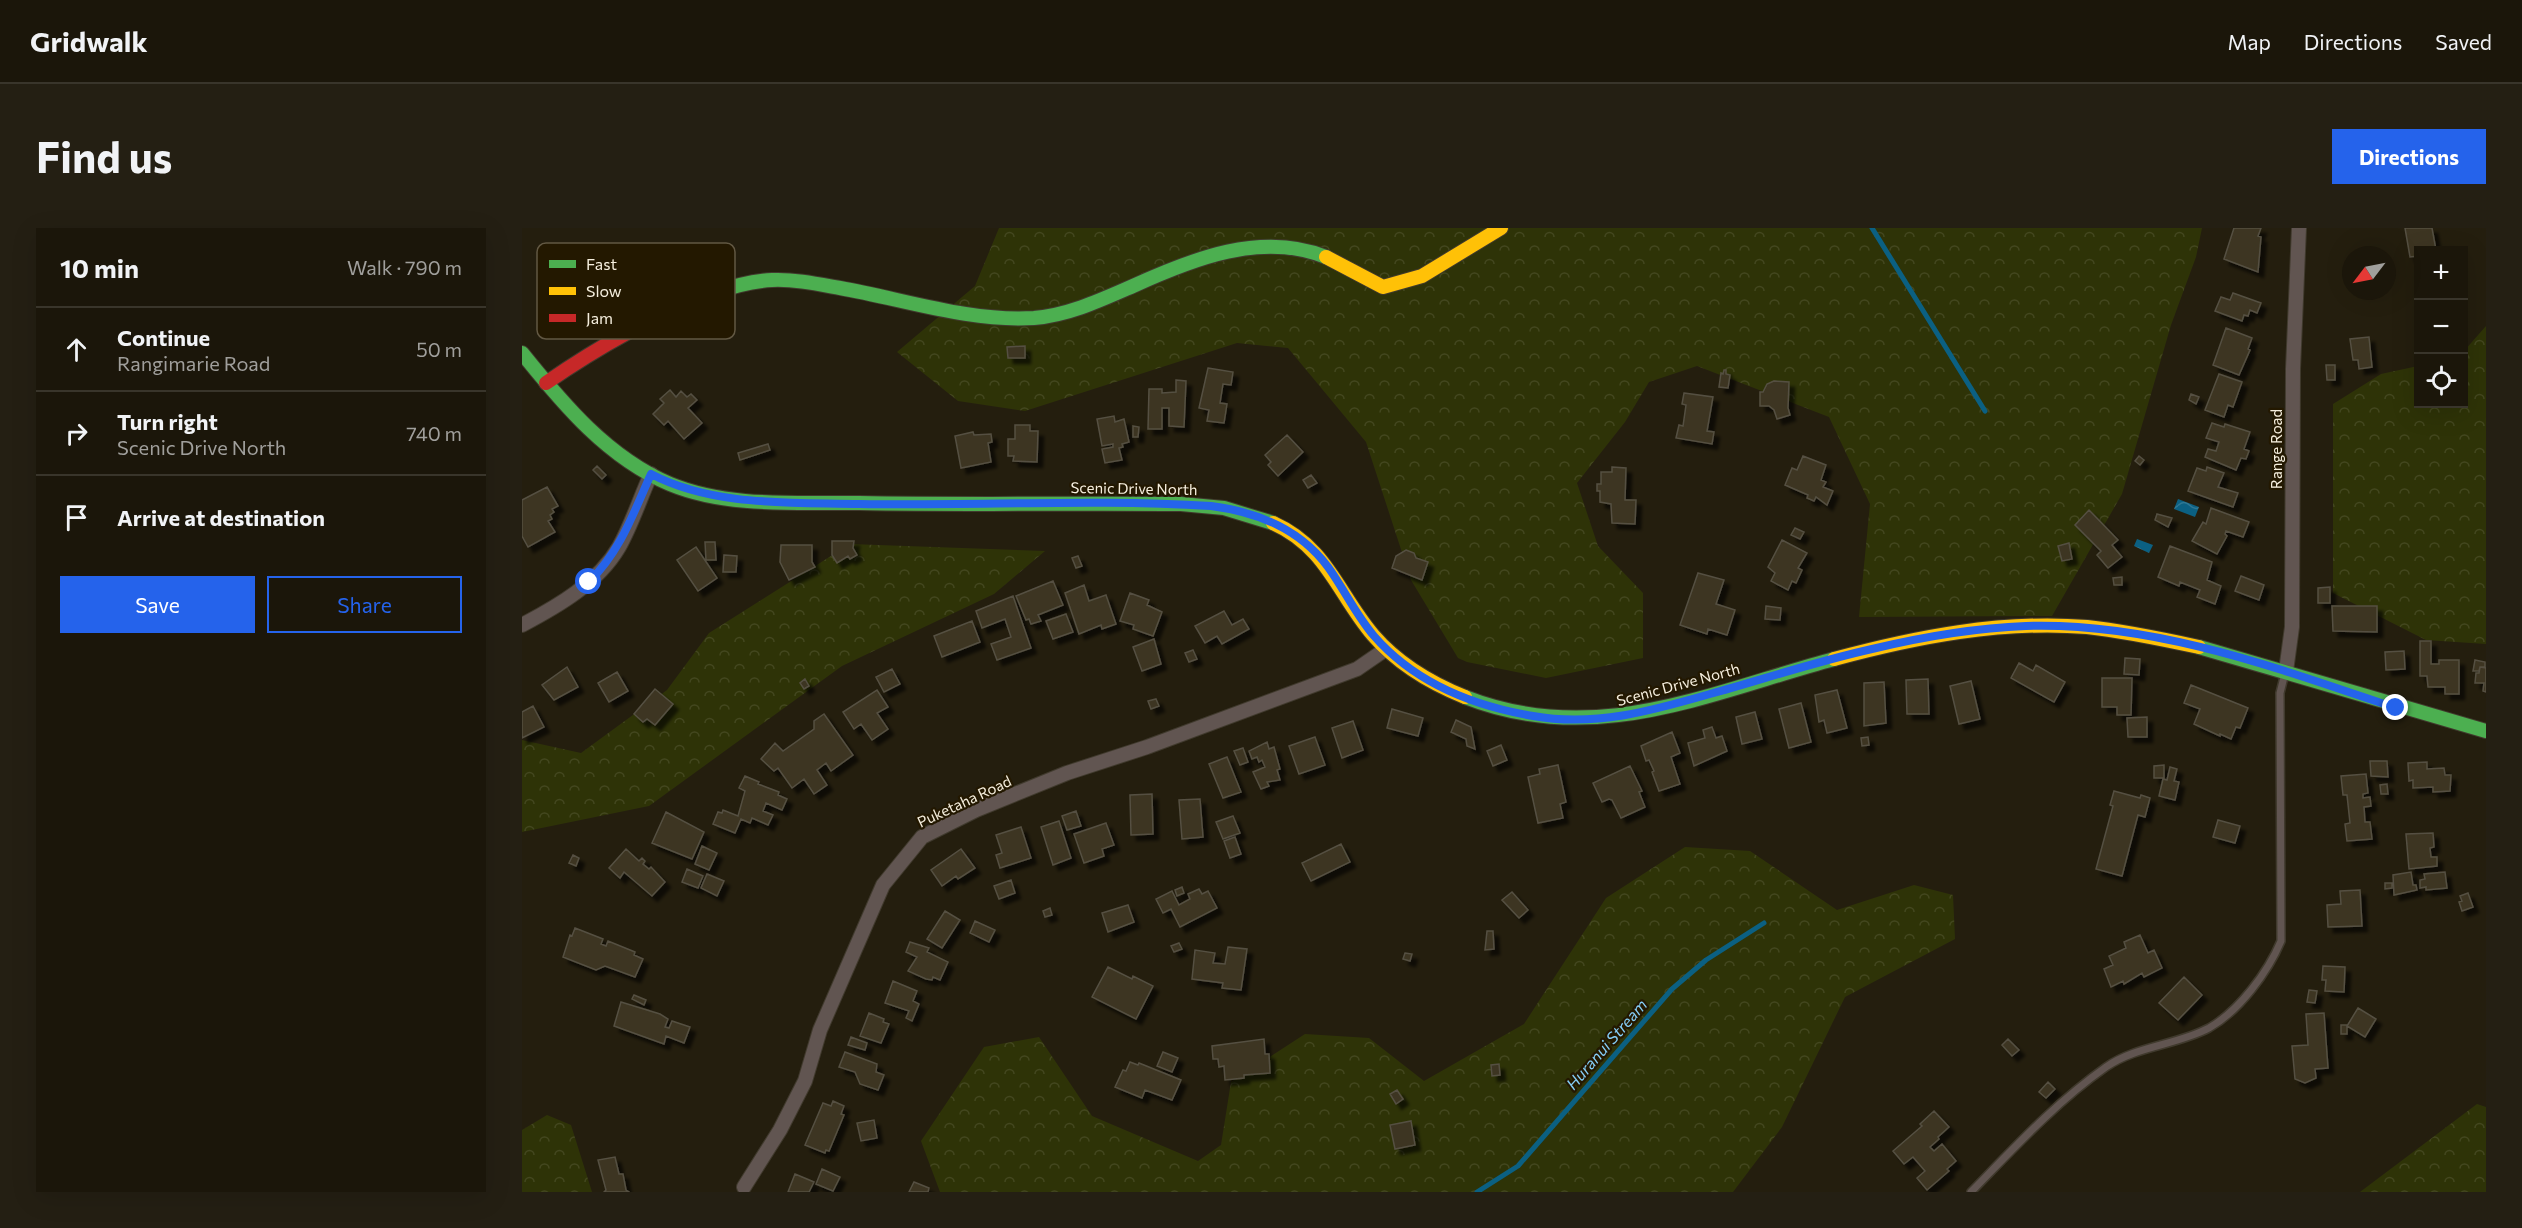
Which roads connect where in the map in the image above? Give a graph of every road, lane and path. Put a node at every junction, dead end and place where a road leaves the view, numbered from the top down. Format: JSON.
{"nodes":[{"id":1,"x":1501,"y":228,"type":"edge"},
{"id":2,"x":2299,"y":228,"type":"edge"},
{"id":3,"x":735,"y":285,"type":"edge"},
{"id":4,"x":613,"y":339,"type":"edge"},
{"id":5,"x":522,"y":353,"type":"edge"},
{"id":6,"x":546,"y":383,"type":"junction"},
{"id":7,"x":651,"y":474,"type":"junction"},
{"id":8,"x":522,"y":625,"type":"edge"},
{"id":9,"x":1386,"y":649,"type":"junction"},
{"id":10,"x":2286,"y":671,"type":"junction"},
{"id":11,"x":2486,"y":731,"type":"edge"},
{"id":12,"x":744,"y":1187,"type":"dead end"},
{"id":13,"x":1971,"y":1192,"type":"edge"}],
"edges":[{"from":1,"to":3,"type":"main road"},
{"from":2,"to":10,"type":"street","name":"Range Road"},
{"from":4,"to":6,"type":"main road"},
{"from":5,"to":6,"type":"main road","name":"Scenic Drive North"},
{"from":6,"to":7,"type":"main road","name":"Scenic Drive North"},
{"from":7,"to":8,"type":"street"},
{"from":7,"to":9,"type":"main road","name":"Scenic Drive North"},
{"from":9,"to":10,"type":"main road","name":"Scenic Drive North"},
{"from":9,"to":12,"type":"street","name":"Puketaha Road"},
{"from":10,"to":11,"type":"main road","name":"Scenic Drive North"},
{"from":10,"to":13,"type":"lane"}]}
